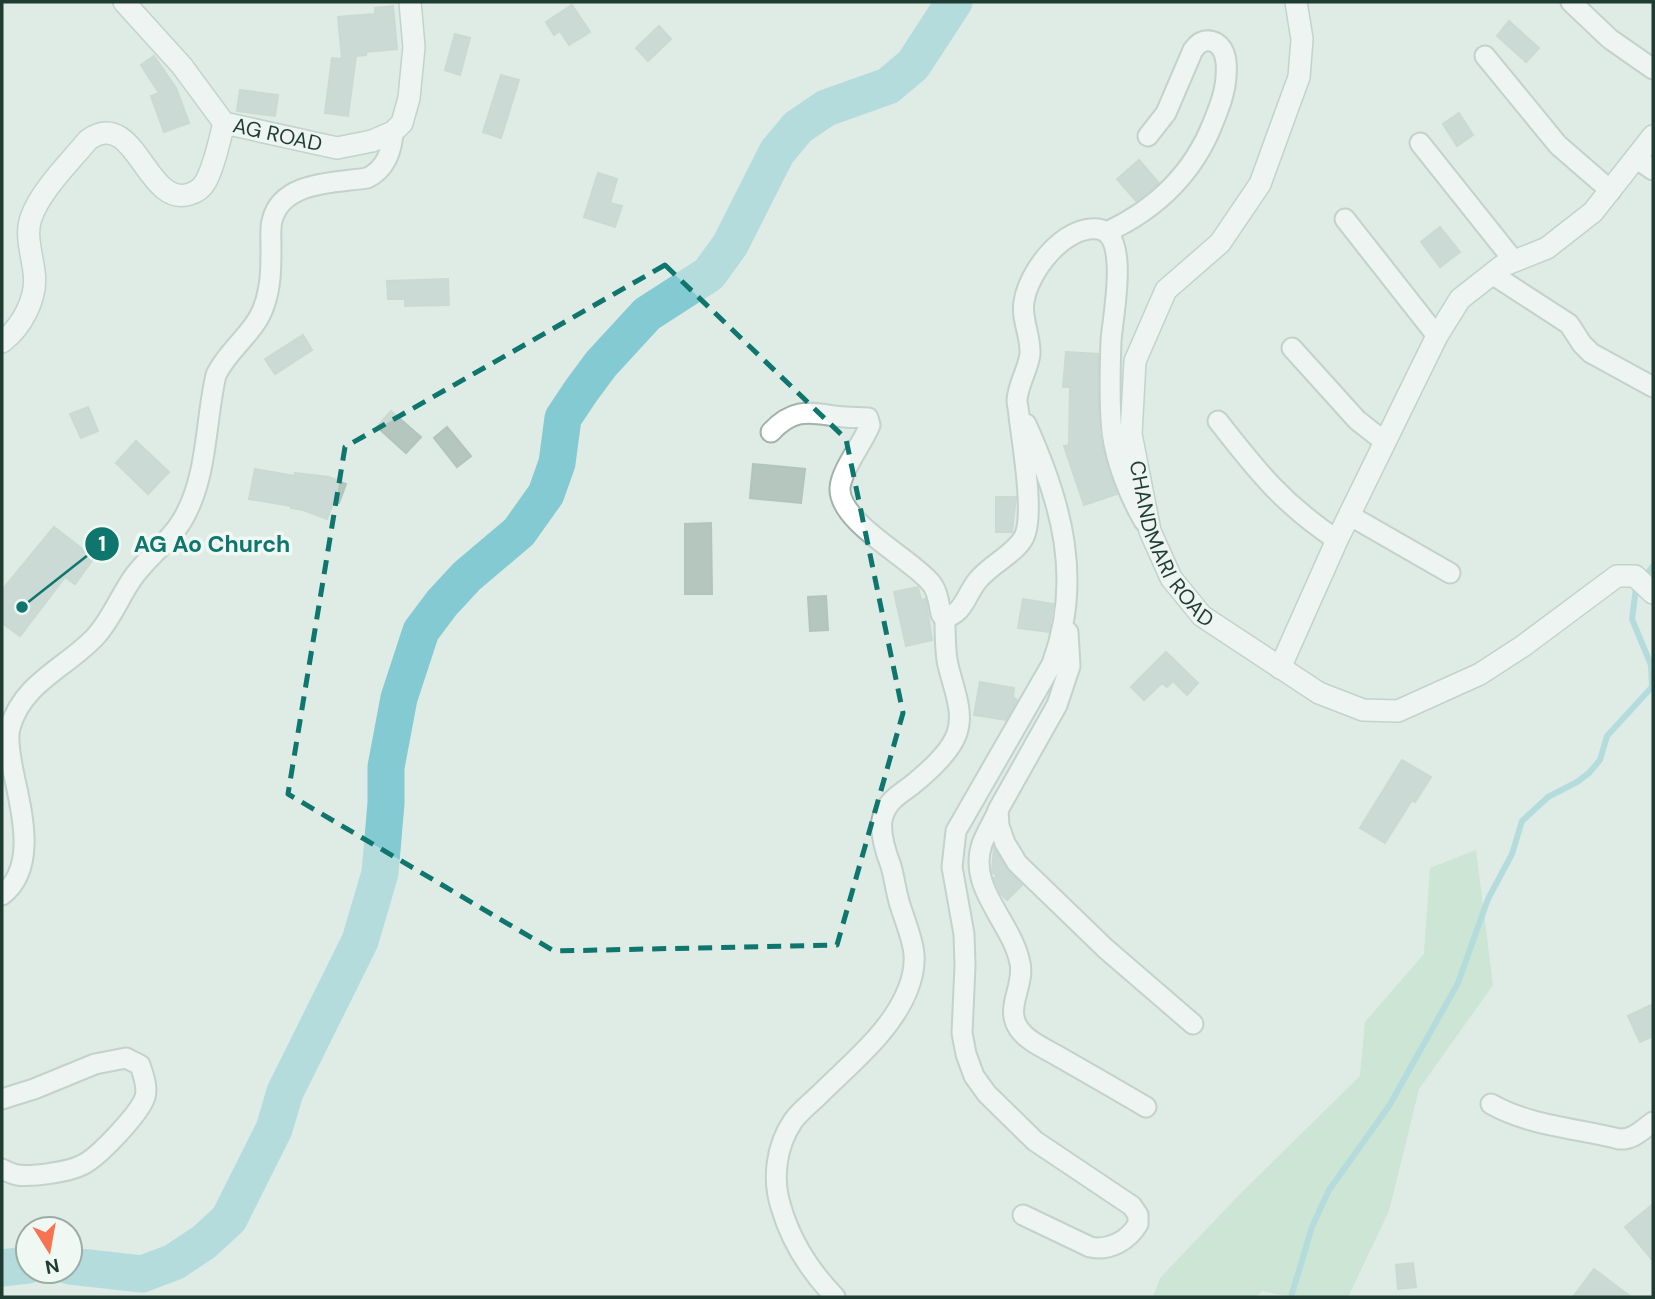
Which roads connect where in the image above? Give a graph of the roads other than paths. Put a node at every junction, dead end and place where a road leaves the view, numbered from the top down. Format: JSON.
{"nodes":[{"id":1,"x":124,"y":2,"type":"edge"},
{"id":2,"x":410,"y":2,"type":"edge"},
{"id":3,"x":1296,"y":2,"type":"edge"},
{"id":4,"x":1571,"y":2,"type":"edge"},
{"id":5,"x":1485,"y":56,"type":"dead end"},
{"id":6,"x":1653,"y":69,"type":"edge"},
{"id":7,"x":225,"y":123,"type":"junction"},
{"id":8,"x":393,"y":132,"type":"junction"},
{"id":9,"x":1148,"y":136,"type":"dead end"},
{"id":10,"x":1653,"y":136,"type":"edge"},
{"id":11,"x":1420,"y":143,"type":"dead end"},
{"id":12,"x":1645,"y":164,"type":"edge"},
{"id":13,"x":1611,"y":191,"type":"junction"},
{"id":14,"x":1345,"y":219,"type":"dead end"},
{"id":15,"x":1107,"y":232,"type":"junction"},
{"id":16,"x":1514,"y":261,"type":"junction"},
{"id":17,"x":1492,"y":274,"type":"junction"},
{"id":18,"x":1437,"y":336,"type":"junction"},
{"id":19,"x":2,"y":342,"type":"edge"},
{"id":20,"x":1292,"y":348,"type":"dead end"},
{"id":21,"x":1653,"y":387,"type":"edge"},
{"id":22,"x":1019,"y":411,"type":"junction"},
{"id":23,"x":1218,"y":421,"type":"dead end"},
{"id":24,"x":771,"y":432,"type":"dead end"},
{"id":25,"x":1385,"y":442,"type":"junction"},
{"id":26,"x":1349,"y":515,"type":"junction"},
{"id":27,"x":1150,"y":531,"type":"junction"},
{"id":28,"x":1337,"y":540,"type":"junction"},
{"id":29,"x":1450,"y":573,"type":"dead end"},
{"id":30,"x":1653,"y":593,"type":"edge"},
{"id":31,"x":1066,"y":596,"type":"junction"},
{"id":32,"x":946,"y":618,"type":"junction"},
{"id":33,"x":1280,"y":667,"type":"junction"},
{"id":34,"x":999,"y":810,"type":"junction"},
{"id":35,"x":2,"y":895,"type":"edge"},
{"id":36,"x":1193,"y":1024,"type":"dead end"},
{"id":37,"x":2,"y":1099,"type":"edge"},
{"id":38,"x":1491,"y":1104,"type":"dead end"},
{"id":39,"x":1146,"y":1107,"type":"dead end"},
{"id":40,"x":1653,"y":1122,"type":"edge"},
{"id":41,"x":2,"y":1169,"type":"edge"},
{"id":42,"x":1023,"y":1214,"type":"dead end"},
{"id":43,"x":835,"y":1297,"type":"edge"}],
"edges":[{"from":1,"to":7,"type":"main road","name":"AG ROAD"},
{"from":2,"to":8,"type":"main road"},
{"from":3,"to":27,"type":"main road","name":"CHANDMARI ROAD"},
{"from":4,"to":6,"type":"street"},
{"from":5,"to":13,"type":"street"},
{"from":7,"to":8,"type":"main road","name":"AG ROAD"},
{"from":7,"to":19,"type":"main road"},
{"from":8,"to":35,"type":"street"},
{"from":9,"to":15,"type":"street"},
{"from":10,"to":12,"type":"main road"},
{"from":11,"to":16,"type":"street"},
{"from":12,"to":13,"type":"main road"},
{"from":13,"to":16,"type":"main road"},
{"from":14,"to":18,"type":"street"},
{"from":15,"to":22,"type":"street"},
{"from":15,"to":27,"type":"street"},
{"from":16,"to":17,"type":"main road"},
{"from":17,"to":18,"type":"main road"},
{"from":17,"to":21,"type":"street"},
{"from":18,"to":25,"type":"main road"},
{"from":20,"to":25,"type":"street"},
{"from":22,"to":31,"type":"street"},
{"from":22,"to":32,"type":"street"},
{"from":23,"to":28,"type":"street"},
{"from":24,"to":32,"type":"street"},
{"from":25,"to":26,"type":"main road"},
{"from":26,"to":28,"type":"main road"},
{"from":26,"to":29,"type":"street"},
{"from":27,"to":33,"type":"main road","name":"CHANDMARI ROAD"},
{"from":28,"to":33,"type":"main road"},
{"from":30,"to":33,"type":"main road","name":"CHANDMARI ROAD"},
{"from":31,"to":34,"type":"street"},
{"from":31,"to":42,"type":"street"},
{"from":32,"to":43,"type":"street"},
{"from":34,"to":36,"type":"street"},
{"from":34,"to":39,"type":"street"},
{"from":37,"to":41,"type":"street"},
{"from":38,"to":40,"type":"street"}]}
